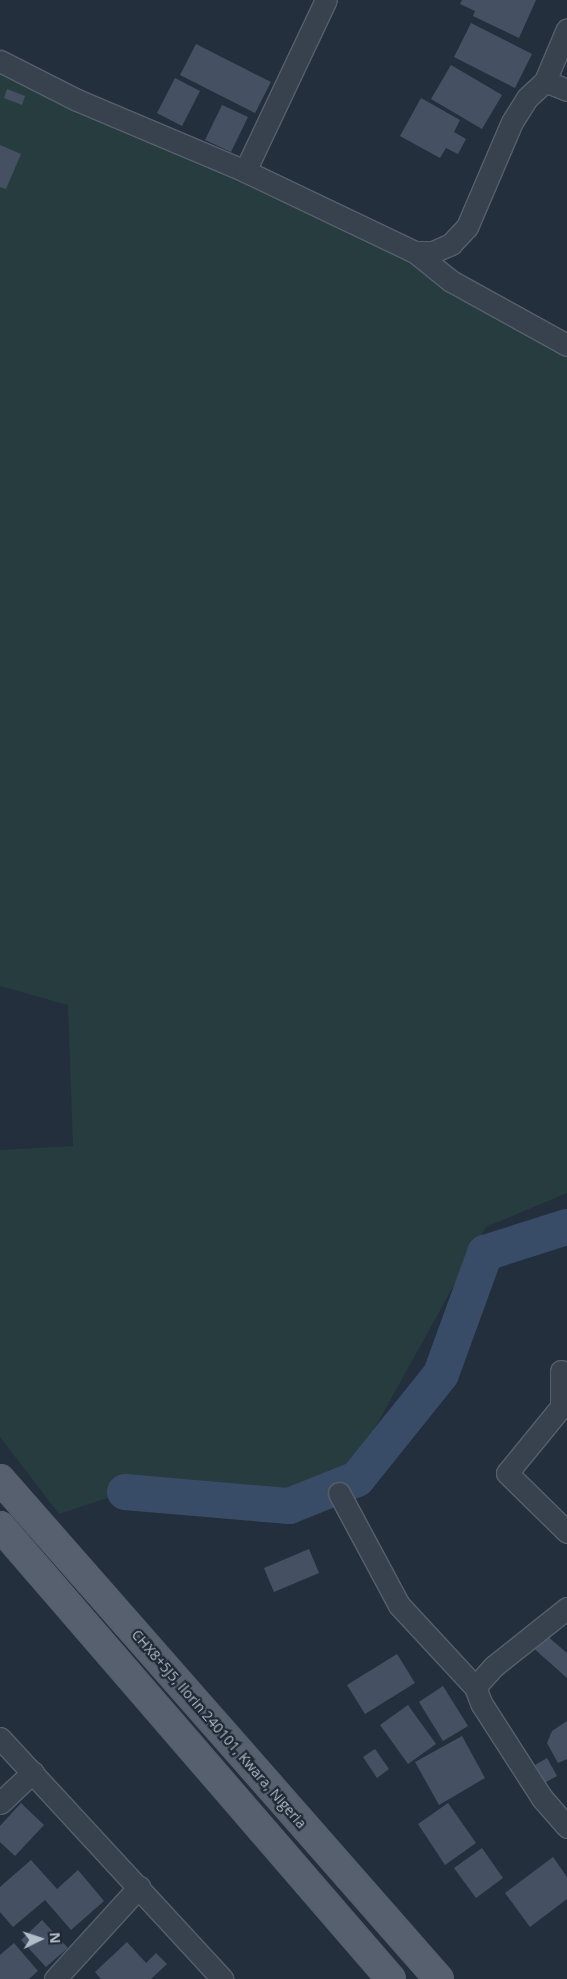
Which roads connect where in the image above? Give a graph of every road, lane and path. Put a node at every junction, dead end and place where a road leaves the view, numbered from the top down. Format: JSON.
{"nodes":[{"id":1,"x":326,"y":0,"type":"edge"},
{"id":2,"x":567,"y":29,"type":"edge"},
{"id":3,"x":0,"y":61,"type":"edge"},
{"id":4,"x":545,"y":81,"type":"junction"},
{"id":5,"x":567,"y":90,"type":"edge"},
{"id":6,"x":245,"y":171,"type":"junction"},
{"id":7,"x":415,"y":252,"type":"junction"},
{"id":8,"x":567,"y":345,"type":"edge"},
{"id":9,"x":561,"y":1370,"type":"dead end"},
{"id":10,"x":0,"y":1479,"type":"edge"},
{"id":11,"x":339,"y":1493,"type":"dead end"},
{"id":12,"x":0,"y":1526,"type":"edge"},
{"id":13,"x":567,"y":1532,"type":"edge"},
{"id":14,"x":567,"y":1608,"type":"edge"},
{"id":15,"x":475,"y":1687,"type":"junction"},
{"id":16,"x":0,"y":1738,"type":"edge"},
{"id":17,"x":33,"y":1772,"type":"junction"},
{"id":18,"x":0,"y":1803,"type":"edge"},
{"id":19,"x":567,"y":1827,"type":"edge"},
{"id":20,"x":139,"y":1887,"type":"junction"},
{"id":21,"x":55,"y":1979,"type":"edge"},
{"id":22,"x":222,"y":1979,"type":"edge"},
{"id":23,"x":391,"y":1979,"type":"edge"},
{"id":24,"x":439,"y":1979,"type":"edge"}],
"edges":[{"from":1,"to":6,"type":"street"},
{"from":2,"to":4,"type":"street"},
{"from":3,"to":6,"type":"street"},
{"from":4,"to":5,"type":"street"},
{"from":4,"to":7,"type":"street"},
{"from":6,"to":7,"type":"street"},
{"from":7,"to":8,"type":"street"},
{"from":9,"to":13,"type":"street"},
{"from":10,"to":24,"type":"main road","name":"CHX8+5J5, Ilorin 240101, Kwara, Nigeria"},
{"from":11,"to":15,"type":"street"},
{"from":12,"to":23,"type":"main road"},
{"from":14,"to":15,"type":"street"},
{"from":15,"to":19,"type":"street"},
{"from":16,"to":17,"type":"street"},
{"from":17,"to":18,"type":"street"},
{"from":17,"to":20,"type":"street"},
{"from":20,"to":21,"type":"street"},
{"from":20,"to":22,"type":"street"}]}
